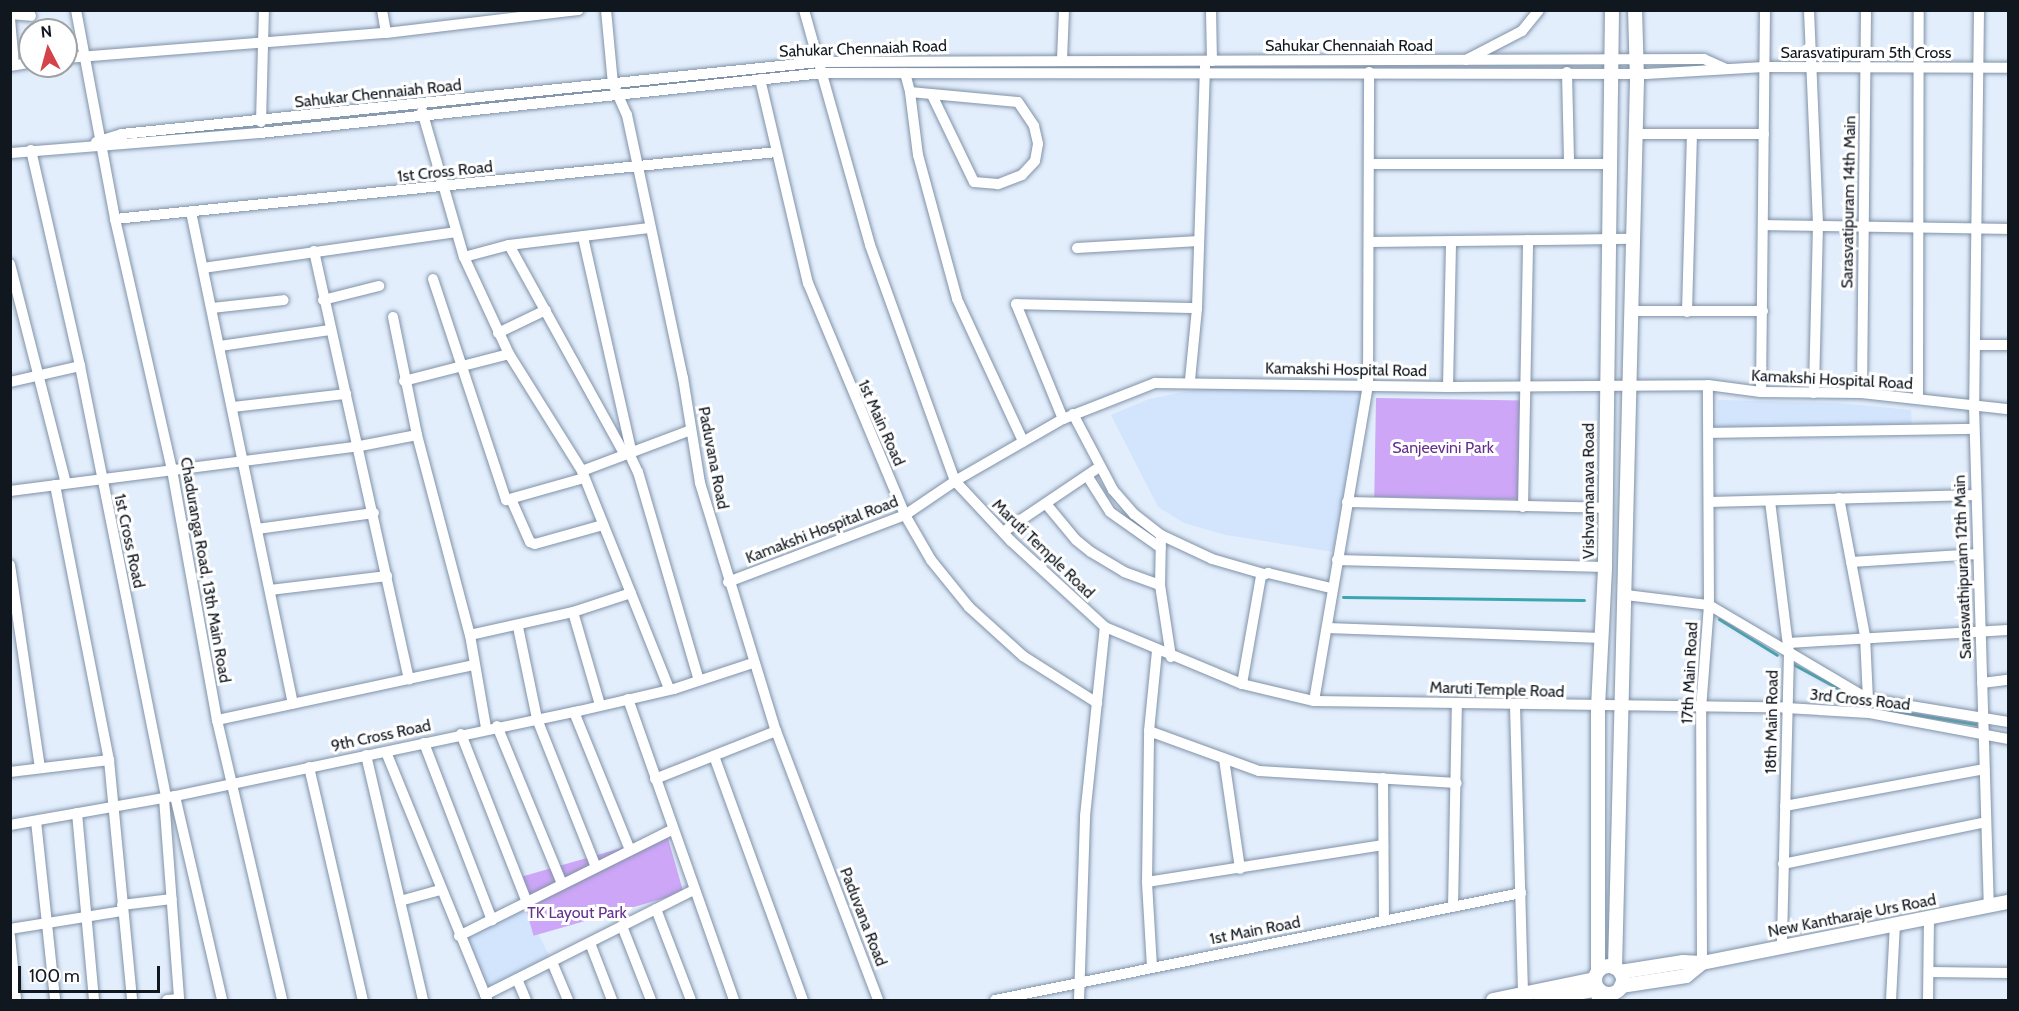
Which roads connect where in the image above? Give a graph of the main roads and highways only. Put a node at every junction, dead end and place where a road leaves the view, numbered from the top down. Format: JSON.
{"nodes":[{"id":1,"x":1612,"y":10,"type":"edge"},
{"id":2,"x":1635,"y":10,"type":"edge"},
{"id":3,"x":2008,"y":902,"type":"edge"},
{"id":4,"x":1618,"y":984,"type":"edge"},
{"id":5,"x":1597,"y":985,"type":"edge"},
{"id":6,"x":1493,"y":1000,"type":"edge"},
{"id":7,"x":1541,"y":1000,"type":"edge"}],
"edges":[{"from":1,"to":5,"type":"main road","name":"Vishvamanava Road"},
{"from":2,"to":4,"type":"main road"},
{"from":3,"to":4,"type":"main road","name":"New Kantharaje Urs Road"},
{"from":4,"to":5,"type":"main road","name":"New Kantharaje Urs Road"},
{"from":4,"to":5,"type":"main road"},
{"from":5,"to":6,"type":"main road"},
{"from":5,"to":7,"type":"main road"}]}
